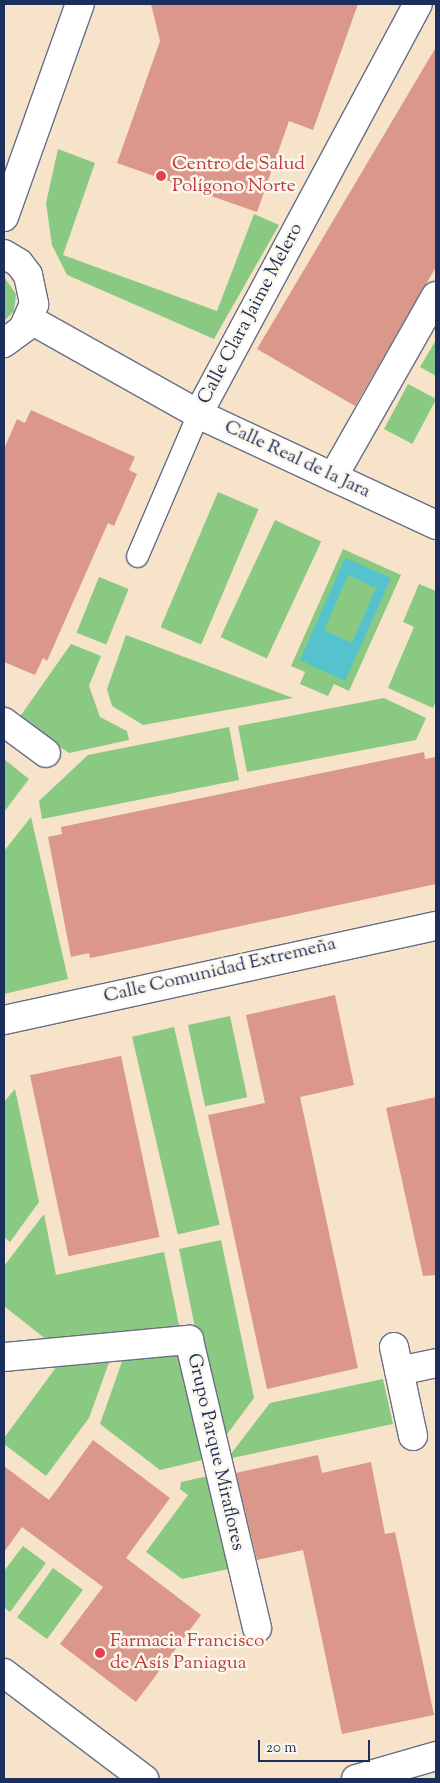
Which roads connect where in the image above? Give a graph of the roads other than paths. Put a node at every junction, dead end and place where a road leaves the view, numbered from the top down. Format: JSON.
{"nodes":[{"id":1,"x":80,"y":4,"type":"edge"},
{"id":2,"x":418,"y":4,"type":"edge"},
{"id":3,"x":4,"y":216,"type":"edge"},
{"id":4,"x":4,"y":254,"type":"edge"},
{"id":5,"x":436,"y":296,"type":"edge"},
{"id":6,"x":29,"y":319,"type":"junction"},
{"id":7,"x":4,"y":343,"type":"edge"},
{"id":8,"x":198,"y":414,"type":"junction"},
{"id":9,"x":333,"y":476,"type":"junction"},
{"id":10,"x":436,"y":525,"type":"edge"},
{"id":11,"x":137,"y":556,"type":"dead end"},
{"id":12,"x":4,"y":722,"type":"edge"},
{"id":13,"x":46,"y":753,"type":"dead end"},
{"id":14,"x":436,"y":926,"type":"edge"},
{"id":15,"x":4,"y":1020,"type":"edge"},
{"id":16,"x":4,"y":1357,"type":"edge"},
{"id":17,"x":436,"y":1363,"type":"edge"},
{"id":18,"x":413,"y":1436,"type":"dead end"},
{"id":19,"x":257,"y":1628,"type":"dead end"},
{"id":20,"x":4,"y":1673,"type":"edge"},
{"id":21,"x":436,"y":1756,"type":"edge"},
{"id":22,"x":144,"y":1779,"type":"edge"},
{"id":23,"x":356,"y":1779,"type":"edge"}],
"edges":[{"from":1,"to":3,"type":"street"},
{"from":2,"to":8,"type":"street","name":"Calle Clara Jaime Melero"},
{"from":4,"to":6,"type":"street"},
{"from":5,"to":9,"type":"street"},
{"from":6,"to":7,"type":"street"},
{"from":6,"to":8,"type":"street","name":"Calle Real de la Jara"},
{"from":8,"to":9,"type":"street","name":"Calle Real de la Jara"},
{"from":8,"to":11,"type":"lane"},
{"from":9,"to":10,"type":"street","name":"Calle Real de la Jara"},
{"from":12,"to":13,"type":"street"},
{"from":14,"to":15,"type":"street","name":"Calle Comunidad Extremeña"},
{"from":16,"to":19,"type":"street","name":"Grupo Parque Miraflores"},
{"from":17,"to":18,"type":"street"},
{"from":20,"to":22,"type":"street"},
{"from":21,"to":23,"type":"street"}]}
